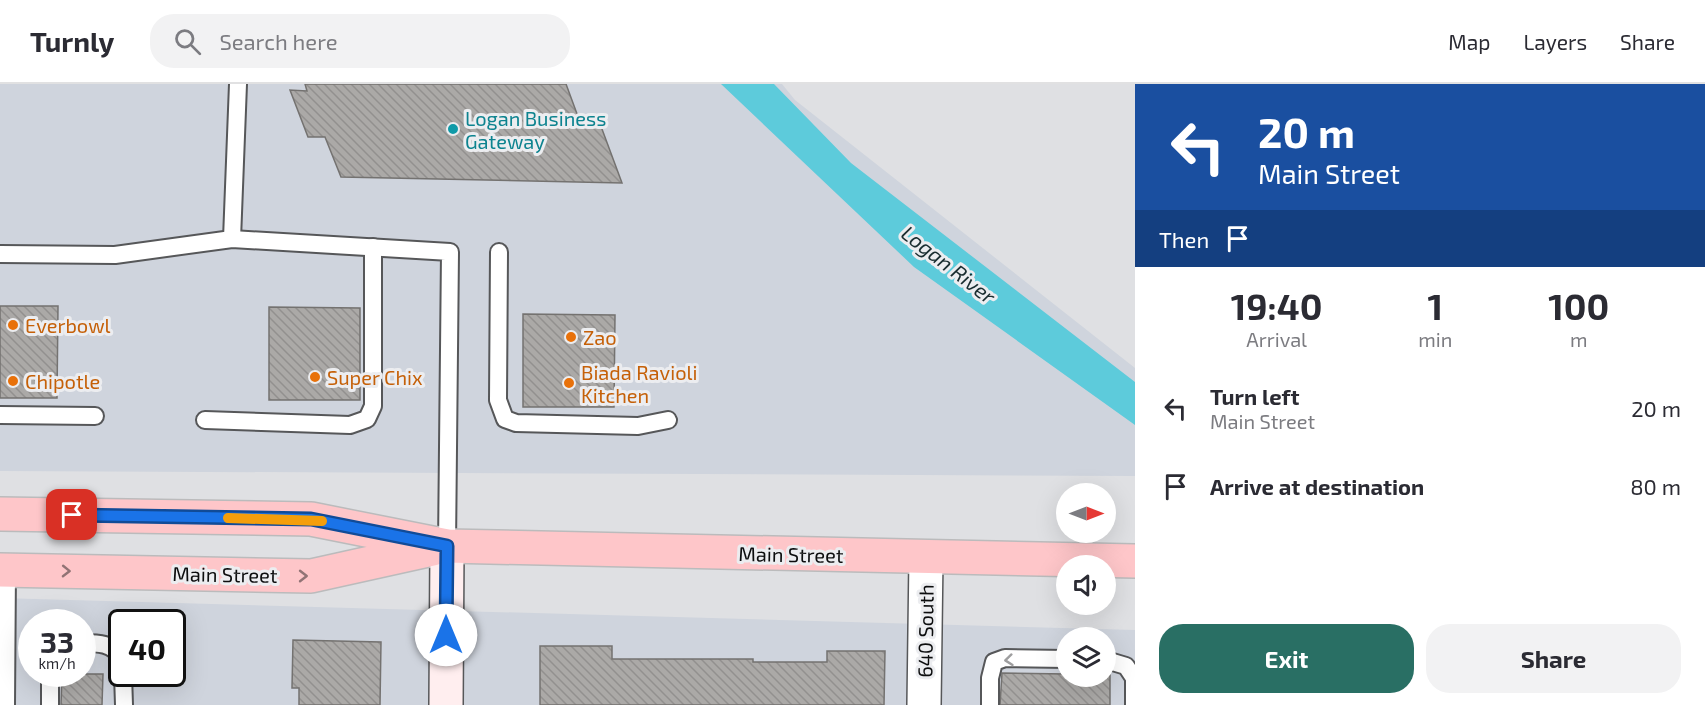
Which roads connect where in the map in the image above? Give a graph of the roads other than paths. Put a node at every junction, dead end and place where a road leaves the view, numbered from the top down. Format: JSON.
{"nodes":[{"id":1,"x":238,"y":84,"type":"edge"},
{"id":2,"x":232,"y":239,"type":"junction"},
{"id":3,"x":373,"y":247,"type":"junction"},
{"id":4,"x":499,"y":252,"type":"dead end"},
{"id":5,"x":0,"y":254,"type":"edge"},
{"id":6,"x":0,"y":415,"type":"edge"},
{"id":7,"x":95,"y":416,"type":"dead end"},
{"id":8,"x":205,"y":420,"type":"dead end"},
{"id":9,"x":668,"y":420,"type":"dead end"},
{"id":10,"x":0,"y":514,"type":"edge"},
{"id":11,"x":447,"y":546,"type":"junction"},
{"id":12,"x":926,"y":557,"type":"junction"},
{"id":13,"x":1135,"y":561,"type":"edge"},
{"id":14,"x":4,"y":570,"type":"edge"},
{"id":15,"x":1056,"y":659,"type":"edge"},
{"id":16,"x":1116,"y":663,"type":"edge"},
{"id":17,"x":50,"y":687,"type":"edge"},
{"id":18,"x":123,"y":687,"type":"edge"},
{"id":19,"x":6,"y":705,"type":"edge"},
{"id":20,"x":50,"y":705,"type":"edge"},
{"id":21,"x":124,"y":705,"type":"edge"},
{"id":22,"x":446,"y":705,"type":"edge"},
{"id":23,"x":924,"y":705,"type":"edge"},
{"id":24,"x":990,"y":705,"type":"edge"},
{"id":25,"x":1134,"y":705,"type":"edge"}],
"edges":[{"from":1,"to":2,"type":"lane"},
{"from":2,"to":3,"type":"lane"},
{"from":2,"to":5,"type":"lane"},
{"from":3,"to":8,"type":"lane"},
{"from":3,"to":11,"type":"lane"},
{"from":4,"to":9,"type":"lane"},
{"from":6,"to":7,"type":"lane"},
{"from":10,"to":11,"type":"highway","name":"Main Street"},
{"from":11,"to":12,"type":"highway","name":"Main Street"},
{"from":14,"to":11,"type":"highway","name":"Main Street","one_way":true},
{"from":11,"to":22,"type":"street"},
{"from":12,"to":13,"type":"highway","name":"Main Street"},
{"from":12,"to":23,"type":"street","name":"640 South"},
{"from":14,"to":19,"type":"lane"},
{"from":15,"to":24,"type":"lane","one_way":true},
{"from":16,"to":25,"type":"lane"},
{"from":17,"to":20,"type":"lane"},
{"from":18,"to":21,"type":"lane"}]}
